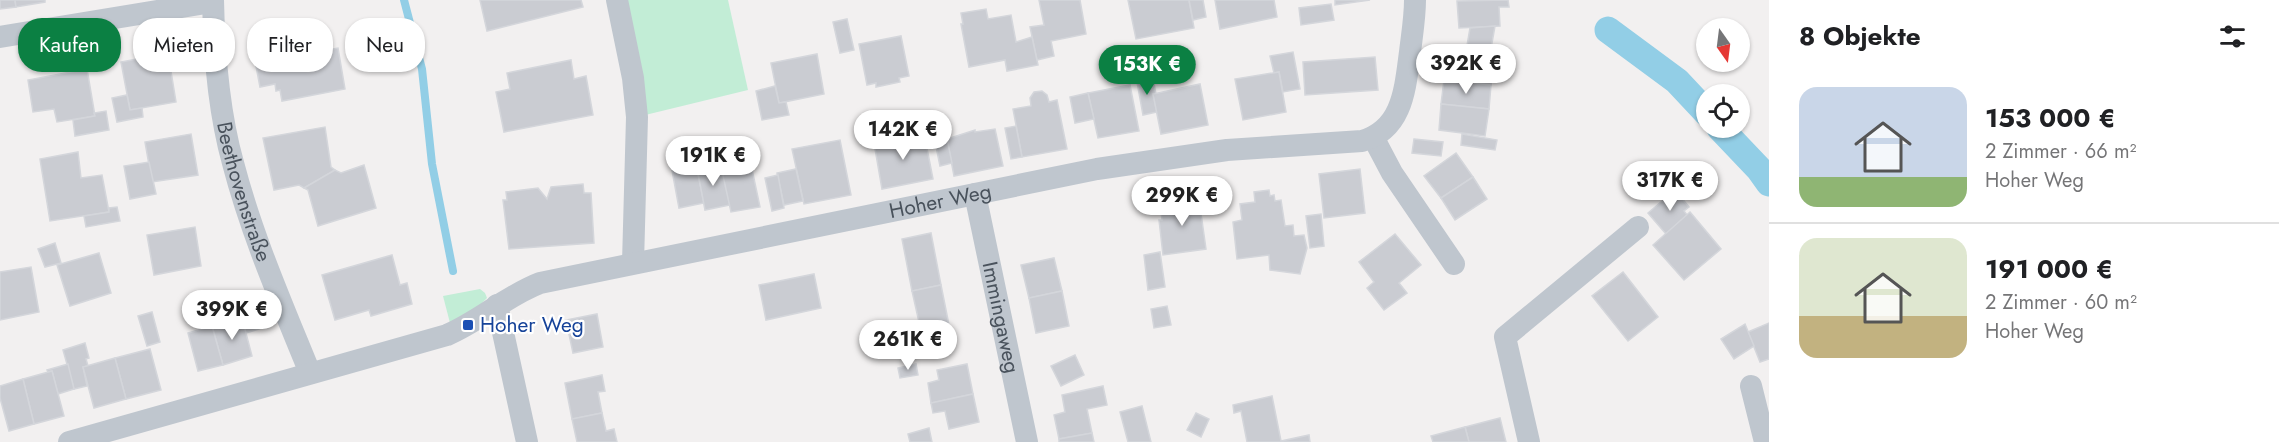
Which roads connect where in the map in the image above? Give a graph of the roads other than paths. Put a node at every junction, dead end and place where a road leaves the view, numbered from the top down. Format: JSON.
{"nodes":[{"id":1,"x":616,"y":0,"type":"edge"},
{"id":2,"x":1415,"y":0,"type":"edge"},
{"id":3,"x":212,"y":1,"type":"edge"},
{"id":4,"x":0,"y":37,"type":"edge"},
{"id":5,"x":1373,"y":137,"type":"junction"},
{"id":6,"x":975,"y":194,"type":"junction"},
{"id":7,"x":1638,"y":227,"type":"dead end"},
{"id":8,"x":633,"y":263,"type":"junction"},
{"id":9,"x":1454,"y":264,"type":"dead end"},
{"id":10,"x":497,"y":305,"type":"junction"},
{"id":11,"x":310,"y":373,"type":"junction"},
{"id":12,"x":1751,"y":386,"type":"dead end"},
{"id":13,"x":69,"y":442,"type":"edge"},
{"id":14,"x":527,"y":442,"type":"edge"},
{"id":15,"x":1027,"y":442,"type":"edge"},
{"id":16,"x":1529,"y":442,"type":"edge"},
{"id":17,"x":1765,"y":442,"type":"edge"}],
"edges":[{"from":1,"to":8,"type":"street"},
{"from":2,"to":5,"type":"street"},
{"from":3,"to":4,"type":"street"},
{"from":3,"to":11,"type":"street","name":"Beethovenstraße"},
{"from":5,"to":6,"type":"street","name":"Hoher Weg"},
{"from":5,"to":9,"type":"street"},
{"from":6,"to":8,"type":"street","name":"Hoher Weg"},
{"from":6,"to":15,"type":"street","name":"Immingaweg"},
{"from":7,"to":16,"type":"street"},
{"from":8,"to":10,"type":"street","name":"Hoher Weg"},
{"from":10,"to":11,"type":"street","name":"Hoher Weg"},
{"from":10,"to":14,"type":"street"},
{"from":11,"to":13,"type":"street","name":"Hoher Weg"},
{"from":12,"to":17,"type":"street"}]}
